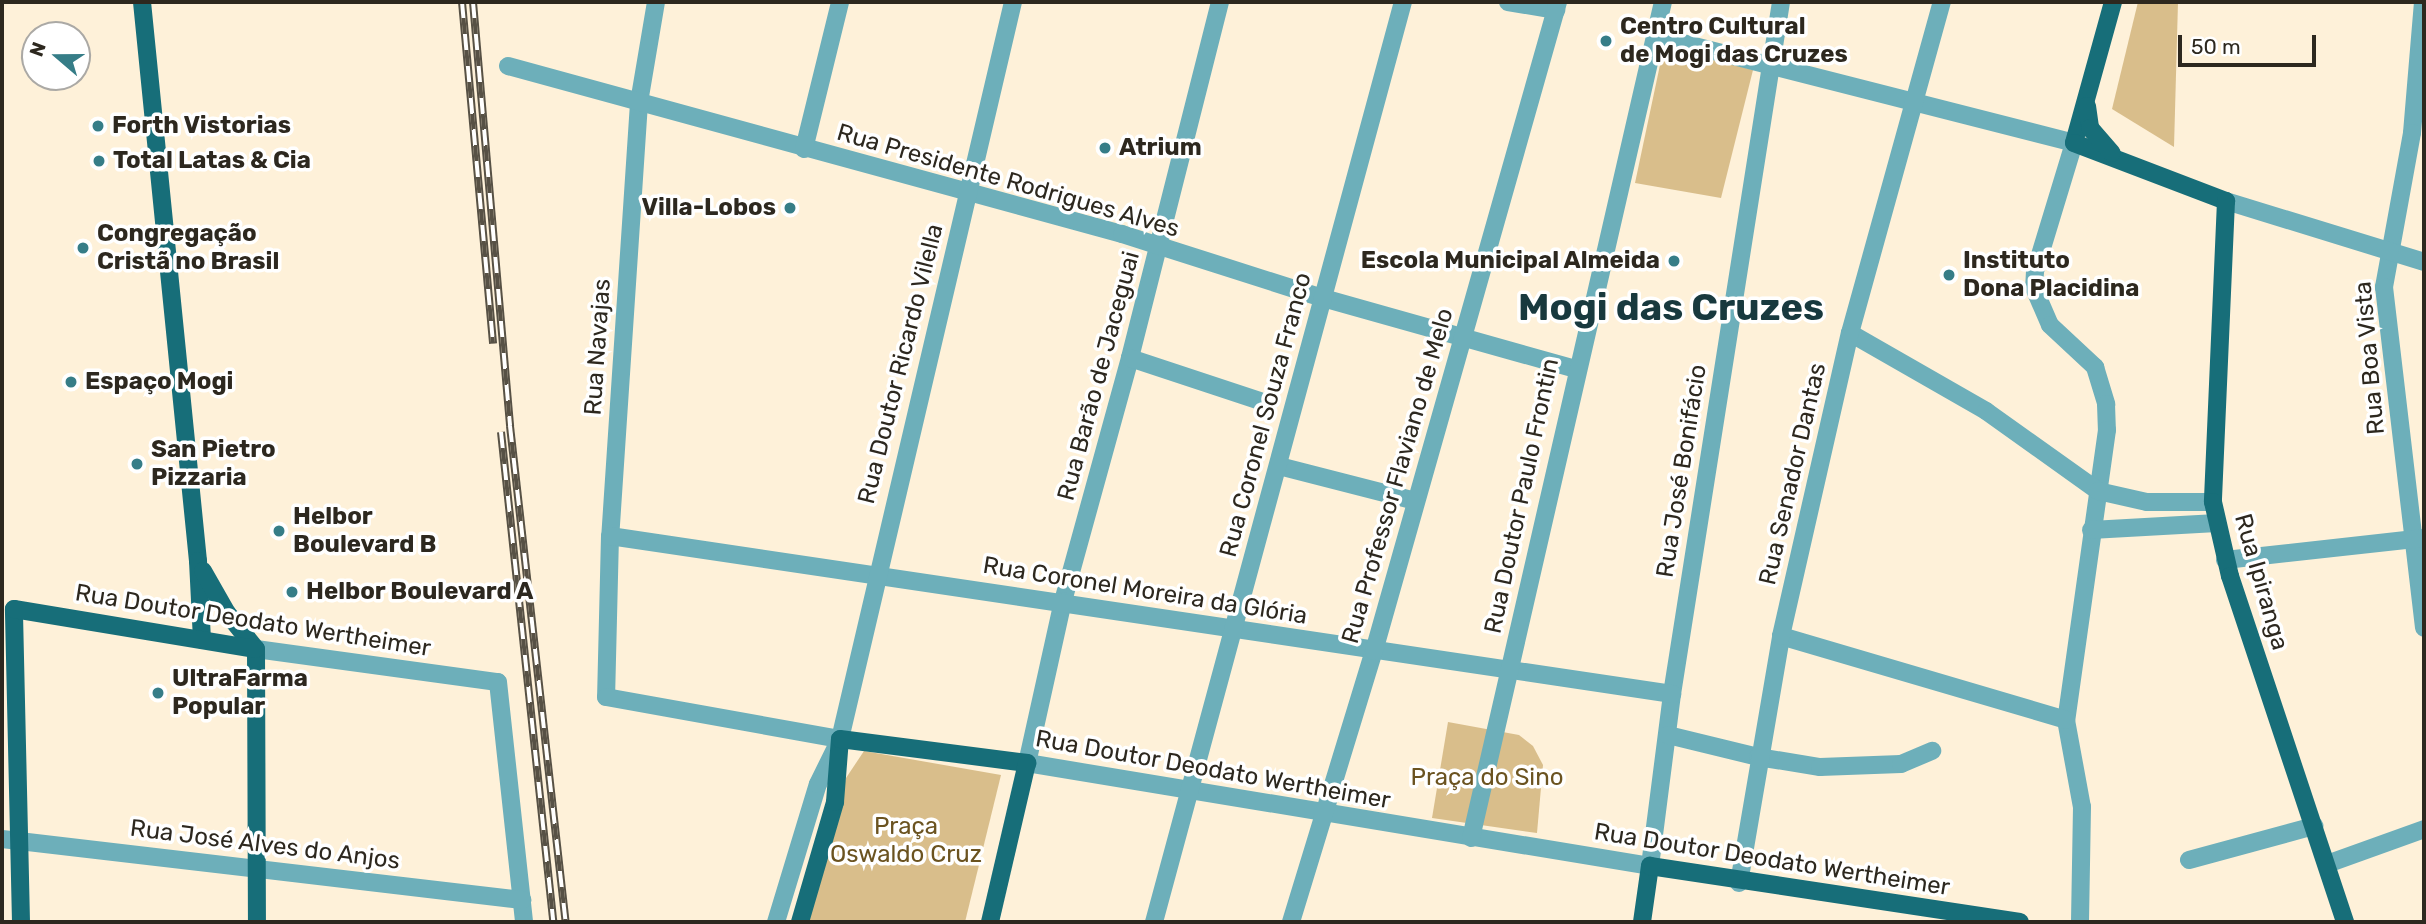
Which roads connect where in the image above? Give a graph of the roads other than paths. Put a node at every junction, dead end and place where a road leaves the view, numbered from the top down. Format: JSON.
{"nodes":[{"id":1,"x":142,"y":2,"type":"edge"},
{"id":2,"x":656,"y":2,"type":"edge"},
{"id":3,"x":840,"y":2,"type":"edge"},
{"id":4,"x":1013,"y":2,"type":"edge"},
{"id":5,"x":1220,"y":2,"type":"edge"},
{"id":6,"x":1403,"y":2,"type":"edge"},
{"id":7,"x":1508,"y":2,"type":"edge"},
{"id":8,"x":1662,"y":2,"type":"edge"},
{"id":9,"x":1781,"y":2,"type":"edge"},
{"id":10,"x":1942,"y":2,"type":"edge"},
{"id":11,"x":2113,"y":2,"type":"edge"},
{"id":12,"x":2423,"y":2,"type":"edge"},
{"id":13,"x":1557,"y":6,"type":"edge"},
{"id":14,"x":1655,"y":36,"type":"junction"},
{"id":15,"x":2423,"y":44,"type":"edge"},
{"id":16,"x":508,"y":66,"type":"dead end"},
{"id":17,"x":1768,"y":67,"type":"junction"},
{"id":18,"x":2088,"y":93,"type":"junction"},
{"id":19,"x":639,"y":103,"type":"junction"},
{"id":20,"x":1914,"y":105,"type":"junction"},
{"id":21,"x":2418,"y":134,"type":"edge"},
{"id":22,"x":2074,"y":143,"type":"junction"},
{"id":23,"x":804,"y":149,"type":"junction"},
{"id":24,"x":2129,"y":166,"type":"junction"},
{"id":25,"x":967,"y":194,"type":"junction"},
{"id":26,"x":2226,"y":201,"type":"junction"},
{"id":27,"x":1159,"y":247,"type":"junction"},
{"id":28,"x":2390,"y":252,"type":"junction"},
{"id":29,"x":2424,"y":262,"type":"edge"},
{"id":30,"x":1323,"y":298,"type":"junction"},
{"id":31,"x":1850,"y":332,"type":"junction"},
{"id":32,"x":1463,"y":337,"type":"junction"},
{"id":33,"x":1130,"y":359,"type":"junction"},
{"id":34,"x":1575,"y":369,"type":"junction"},
{"id":35,"x":1260,"y":401,"type":"dead end"},
{"id":36,"x":2107,"y":430,"type":"junction"},
{"id":37,"x":1279,"y":466,"type":"junction"},
{"id":38,"x":2078,"y":475,"type":"junction"},
{"id":39,"x":2098,"y":491,"type":"junction"},
{"id":40,"x":1415,"y":501,"type":"junction"},
{"id":41,"x":2213,"y":502,"type":"junction"},
{"id":42,"x":2217,"y":523,"type":"junction"},
{"id":43,"x":2091,"y":530,"type":"junction"},
{"id":44,"x":610,"y":536,"type":"junction"},
{"id":45,"x":2418,"y":539,"type":"edge"},
{"id":46,"x":2225,"y":560,"type":"junction"},
{"id":47,"x":198,"y":561,"type":"junction"},
{"id":48,"x":874,"y":577,"type":"junction"},
{"id":49,"x":1063,"y":601,"type":"junction"},
{"id":50,"x":8,"y":608,"type":"edge"},
{"id":51,"x":2424,"y":628,"type":"edge"},
{"id":52,"x":1233,"y":629,"type":"junction"},
{"id":53,"x":1781,"y":636,"type":"junction"},
{"id":54,"x":202,"y":640,"type":"junction"},
{"id":55,"x":256,"y":649,"type":"junction"},
{"id":56,"x":1374,"y":651,"type":"junction"},
{"id":57,"x":1509,"y":671,"type":"junction"},
{"id":58,"x":1672,"y":694,"type":"junction"},
{"id":59,"x":606,"y":697,"type":"joint"},
{"id":60,"x":2066,"y":720,"type":"junction"},
{"id":61,"x":1668,"y":735,"type":"junction"},
{"id":62,"x":840,"y":738,"type":"junction"},
{"id":63,"x":1932,"y":751,"type":"dead end"},
{"id":64,"x":1758,"y":758,"type":"junction"},
{"id":65,"x":1027,"y":763,"type":"junction"},
{"id":66,"x":1191,"y":791,"type":"junction"},
{"id":67,"x":1325,"y":814,"type":"junction"},
{"id":68,"x":2314,"y":826,"type":"junction"},
{"id":69,"x":2424,"y":829,"type":"edge"},
{"id":70,"x":1471,"y":838,"type":"junction"},
{"id":71,"x":2,"y":839,"type":"edge"},
{"id":72,"x":21,"y":842,"type":"junction"},
{"id":73,"x":2189,"y":860,"type":"dead end"},
{"id":74,"x":2327,"y":864,"type":"junction"},
{"id":75,"x":1650,"y":866,"type":"junction"},
{"id":76,"x":258,"y":869,"type":"junction"},
{"id":77,"x":1739,"y":883,"type":"junction"},
{"id":78,"x":522,"y":900,"type":"junction"},
{"id":79,"x":21,"y":922,"type":"edge"},
{"id":80,"x":257,"y":922,"type":"edge"},
{"id":81,"x":524,"y":922,"type":"edge"},
{"id":82,"x":776,"y":922,"type":"edge"},
{"id":83,"x":800,"y":922,"type":"edge"},
{"id":84,"x":990,"y":922,"type":"edge"},
{"id":85,"x":1154,"y":922,"type":"edge"},
{"id":86,"x":1291,"y":922,"type":"edge"},
{"id":87,"x":1642,"y":922,"type":"edge"},
{"id":88,"x":2020,"y":922,"type":"edge"},
{"id":89,"x":2080,"y":922,"type":"edge"},
{"id":90,"x":2345,"y":922,"type":"edge"}],
"edges":[{"from":1,"to":47,"type":"main road"},
{"from":2,"to":19,"type":"street","name":"Rua Navajas"},
{"from":3,"to":23,"type":"street"},
{"from":4,"to":25,"type":"street","name":"Rua Doutor Ricardo Vilella"},
{"from":5,"to":27,"type":"street","name":"Rua Barão de Jaceguai"},
{"from":6,"to":30,"type":"street","name":"Rua Coronel Souza Franco"},
{"from":7,"to":13,"type":"street"},
{"from":8,"to":14,"type":"street","name":"Rua Doutor Paulo Frontin"},
{"from":9,"to":17,"type":"street","name":"Rua José Bonifácio"},
{"from":10,"to":20,"type":"street","name":"Rua Senador Dantas"},
{"from":11,"to":18,"type":"main road"},
{"from":12,"to":15,"type":"street","name":"Rua Boa Vista"},
{"from":13,"to":32,"type":"street","name":"Rua Professor Flaviano de Melo"},
{"from":14,"to":17,"type":"street"},
{"from":14,"to":34,"type":"street","name":"Rua Doutor Paulo Frontin"},
{"from":15,"to":21,"type":"street","name":"Rua Boa Vista"},
{"from":16,"to":19,"type":"street","name":"Rua Presidente Rodrigues Alves"},
{"from":17,"to":20,"type":"street"},
{"from":17,"to":58,"type":"street","name":"Rua José Bonifácio"},
{"from":18,"to":22,"type":"main road"},
{"from":18,"to":24,"type":"main road"},
{"from":19,"to":23,"type":"street","name":"Rua Presidente Rodrigues Alves"},
{"from":19,"to":44,"type":"street","name":"Rua Navajas"},
{"from":20,"to":22,"type":"street"},
{"from":20,"to":31,"type":"street","name":"Rua Senador Dantas"},
{"from":21,"to":28,"type":"street","name":"Rua Boa Vista"},
{"from":22,"to":24,"type":"main road"},
{"from":22,"to":36,"type":"street"},
{"from":23,"to":25,"type":"street","name":"Rua Presidente Rodrigues Alves"},
{"from":24,"to":26,"type":"main road"},
{"from":25,"to":27,"type":"street","name":"Rua Presidente Rodrigues Alves"},
{"from":25,"to":48,"type":"street","name":"Rua Doutor Ricardo Vilella"},
{"from":26,"to":28,"type":"street"},
{"from":26,"to":41,"type":"main road","name":"Rua Ipiranga"},
{"from":27,"to":30,"type":"street","name":"Rua Presidente Rodrigues Alves"},
{"from":27,"to":33,"type":"street","name":"Rua Barão de Jaceguai"},
{"from":28,"to":29,"type":"street"},
{"from":28,"to":45,"type":"street","name":"Rua Boa Vista"},
{"from":30,"to":32,"type":"street","name":"Rua Presidente Rodrigues Alves"},
{"from":30,"to":37,"type":"street","name":"Rua Coronel Souza Franco"},
{"from":31,"to":38,"type":"street"},
{"from":31,"to":53,"type":"street","name":"Rua Senador Dantas"},
{"from":32,"to":34,"type":"street","name":"Rua Presidente Rodrigues Alves"},
{"from":32,"to":40,"type":"street","name":"Rua Professor Flaviano de Melo"},
{"from":33,"to":35,"type":"street"},
{"from":33,"to":49,"type":"street","name":"Rua Barão de Jaceguai"},
{"from":34,"to":57,"type":"street","name":"Rua Doutor Paulo Frontin"},
{"from":36,"to":38,"type":"street"},
{"from":36,"to":39,"type":"street"},
{"from":37,"to":40,"type":"street"},
{"from":37,"to":52,"type":"street","name":"Rua Coronel Souza Franco"},
{"from":38,"to":39,"type":"street"},
{"from":39,"to":41,"type":"street"},
{"from":39,"to":43,"type":"street"},
{"from":40,"to":56,"type":"street","name":"Rua Professor Flaviano de Melo"},
{"from":41,"to":42,"type":"main road","name":"Rua Ipiranga"},
{"from":42,"to":43,"type":"street"},
{"from":42,"to":46,"type":"main road","name":"Rua Ipiranga"},
{"from":43,"to":60,"type":"street"},
{"from":44,"to":48,"type":"street","name":"Rua Coronel Moreira da Glória"},
{"from":44,"to":59,"type":"street","name":"Rua Navajas"},
{"from":45,"to":46,"type":"street"},
{"from":45,"to":51,"type":"street","name":"Rua Boa Vista"},
{"from":46,"to":68,"type":"main road","name":"Rua Ipiranga"},
{"from":47,"to":54,"type":"main road"},
{"from":47,"to":55,"type":"main road"},
{"from":48,"to":49,"type":"street","name":"Rua Coronel Moreira da Glória"},
{"from":48,"to":62,"type":"street","name":"Rua Doutor Ricardo Vilella"},
{"from":49,"to":52,"type":"street","name":"Rua Coronel Moreira da Glória"},
{"from":49,"to":65,"type":"street","name":"Rua Barão de Jaceguai"},
{"from":50,"to":54,"type":"main road","name":"Rua Doutor Deodato Wertheimer"},
{"from":50,"to":72,"type":"main road"},
{"from":52,"to":56,"type":"street","name":"Rua Coronel Moreira da Glória"},
{"from":52,"to":66,"type":"street","name":"Rua Coronel Souza Franco"},
{"from":53,"to":60,"type":"street"},
{"from":53,"to":64,"type":"street","name":"Rua Senador Dantas"},
{"from":54,"to":55,"type":"main road","name":"Rua Doutor Deodato Wertheimer"},
{"from":55,"to":76,"type":"main road"},
{"from":55,"to":78,"type":"street","name":"Rua Doutor Deodato Wertheimer"},
{"from":56,"to":57,"type":"street","name":"Rua Coronel Moreira da Glória"},
{"from":56,"to":67,"type":"street","name":"Rua Professor Flaviano de Melo"},
{"from":57,"to":58,"type":"street","name":"Rua Coronel Moreira da Glória"},
{"from":57,"to":70,"type":"street","name":"Rua Doutor Paulo Frontin"},
{"from":58,"to":61,"type":"street","name":"Rua José Bonifácio"},
{"from":59,"to":62,"type":"street","name":"Rua Doutor Deodato Wertheimer"},
{"from":60,"to":89,"type":"street"},
{"from":61,"to":64,"type":"street"},
{"from":61,"to":75,"type":"street","name":"Rua José Bonifácio"},
{"from":62,"to":65,"type":"main road","name":"Rua Doutor Deodato Wertheimer"},
{"from":62,"to":82,"type":"street","name":"Rua Doutor Ricardo Vilella"},
{"from":62,"to":83,"type":"main road"},
{"from":63,"to":64,"type":"street"},
{"from":64,"to":77,"type":"street","name":"Rua Senador Dantas"},
{"from":65,"to":66,"type":"street","name":"Rua Doutor Deodato Wertheimer"},
{"from":65,"to":84,"type":"main road"},
{"from":66,"to":67,"type":"street","name":"Rua Doutor Deodato Wertheimer"},
{"from":66,"to":85,"type":"street","name":"Rua Coronel Souza Franco"},
{"from":67,"to":70,"type":"street","name":"Rua Doutor Deodato Wertheimer"},
{"from":67,"to":86,"type":"street","name":"Rua Professor Flaviano de Melo"},
{"from":68,"to":73,"type":"street"},
{"from":68,"to":74,"type":"main road","name":"Rua Ipiranga"},
{"from":69,"to":74,"type":"street"},
{"from":70,"to":75,"type":"street","name":"Rua Doutor Deodato Wertheimer"},
{"from":71,"to":72,"type":"street","name":"Rua José Alves do Anjos"},
{"from":72,"to":76,"type":"street","name":"Rua José Alves do Anjos"},
{"from":72,"to":79,"type":"main road"},
{"from":74,"to":90,"type":"main road","name":"Rua Ipiranga"},
{"from":75,"to":77,"type":"main road","name":"Rua Doutor Deodato Wertheimer"},
{"from":75,"to":87,"type":"main road"},
{"from":76,"to":78,"type":"street","name":"Rua José Alves do Anjos"},
{"from":76,"to":80,"type":"main road"},
{"from":77,"to":88,"type":"main road","name":"Rua Doutor Deodato Wertheimer"},
{"from":78,"to":81,"type":"street"}]}
